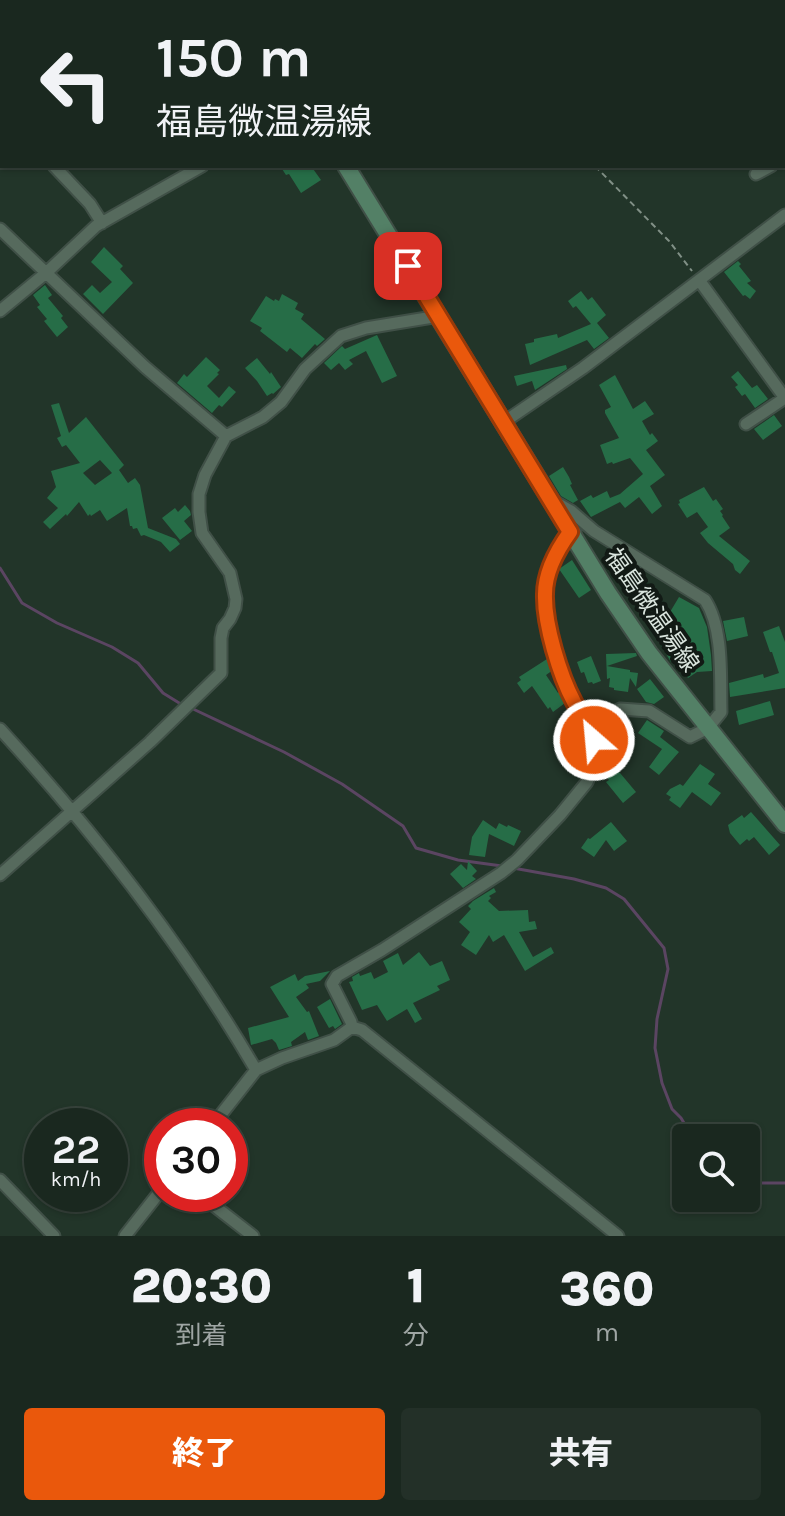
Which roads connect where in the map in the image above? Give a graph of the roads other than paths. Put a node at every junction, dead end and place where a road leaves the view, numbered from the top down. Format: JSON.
{"nodes":[{"id":1,"x":56,"y":168,"type":"edge"},
{"id":2,"x":198,"y":168,"type":"edge"},
{"id":3,"x":347,"y":168,"type":"edge"},
{"id":4,"x":767,"y":168,"type":"edge"},
{"id":5,"x":756,"y":174,"type":"dead end"},
{"id":6,"x":785,"y":215,"type":"edge"},
{"id":7,"x":102,"y":223,"type":"junction"},
{"id":8,"x":0,"y":229,"type":"edge"},
{"id":9,"x":46,"y":273,"type":"junction"},
{"id":10,"x":699,"y":280,"type":"junction"},
{"id":11,"x":0,"y":311,"type":"edge"},
{"id":12,"x":439,"y":316,"type":"junction"},
{"id":13,"x":504,"y":422,"type":"junction"},
{"id":14,"x":746,"y":424,"type":"dead end"},
{"id":15,"x":226,"y":436,"type":"junction"},
{"id":16,"x":551,"y":500,"type":"junction"},
{"id":17,"x":594,"y":531,"type":"junction"},
{"id":18,"x":570,"y":532,"type":"junction"},
{"id":19,"x":708,"y":728,"type":"junction"},
{"id":20,"x":0,"y":729,"type":"edge"},
{"id":21,"x":592,"y":731,"type":"junction"},
{"id":22,"x":779,"y":804,"type":"edge"},
{"id":23,"x":73,"y":811,"type":"junction"},
{"id":24,"x":785,"y":824,"type":"edge"},
{"id":25,"x":0,"y":875,"type":"edge"},
{"id":26,"x":352,"y":1027,"type":"junction"},
{"id":27,"x":256,"y":1070,"type":"junction"},
{"id":28,"x":226,"y":1108,"type":"edge"},
{"id":29,"x":0,"y":1180,"type":"edge"},
{"id":30,"x":144,"y":1212,"type":"edge"},
{"id":31,"x":222,"y":1212,"type":"edge"},
{"id":32,"x":54,"y":1236,"type":"edge"},
{"id":33,"x":125,"y":1236,"type":"edge"},
{"id":34,"x":253,"y":1236,"type":"edge"},
{"id":35,"x":618,"y":1236,"type":"edge"}],
"edges":[{"from":1,"to":7,"type":"street"},
{"from":2,"to":7,"type":"street"},
{"from":3,"to":12,"type":"main road","name":"福島微温湯線"},
{"from":4,"to":5,"type":"street"},
{"from":6,"to":10,"type":"street"},
{"from":7,"to":9,"type":"street"},
{"from":8,"to":9,"type":"street"},
{"from":9,"to":11,"type":"street"},
{"from":9,"to":15,"type":"street"},
{"from":10,"to":13,"type":"street"},
{"from":10,"to":14,"type":"street"},
{"from":12,"to":13,"type":"main road","name":"福島微温湯線"},
{"from":12,"to":15,"type":"street"},
{"from":13,"to":16,"type":"main road","name":"福島微温湯線"},
{"from":15,"to":23,"type":"street"},
{"from":16,"to":17,"type":"street"},
{"from":16,"to":18,"type":"main road","name":"福島微温湯線"},
{"from":17,"to":18,"type":"street"},
{"from":17,"to":19,"type":"street"},
{"from":18,"to":19,"type":"main road","name":"福島微温湯線"},
{"from":18,"to":21,"type":"street"},
{"from":19,"to":21,"type":"street"},
{"from":19,"to":22,"type":"main road","name":"福島微温湯線"},
{"from":20,"to":23,"type":"street"},
{"from":21,"to":26,"type":"street"},
{"from":22,"to":24,"type":"main road","name":"福島微温湯線"},
{"from":23,"to":25,"type":"street"},
{"from":23,"to":27,"type":"street"},
{"from":26,"to":27,"type":"street"},
{"from":26,"to":35,"type":"street"},
{"from":27,"to":28,"type":"street"},
{"from":29,"to":32,"type":"street"},
{"from":30,"to":33,"type":"street"},
{"from":31,"to":34,"type":"street"}]}
